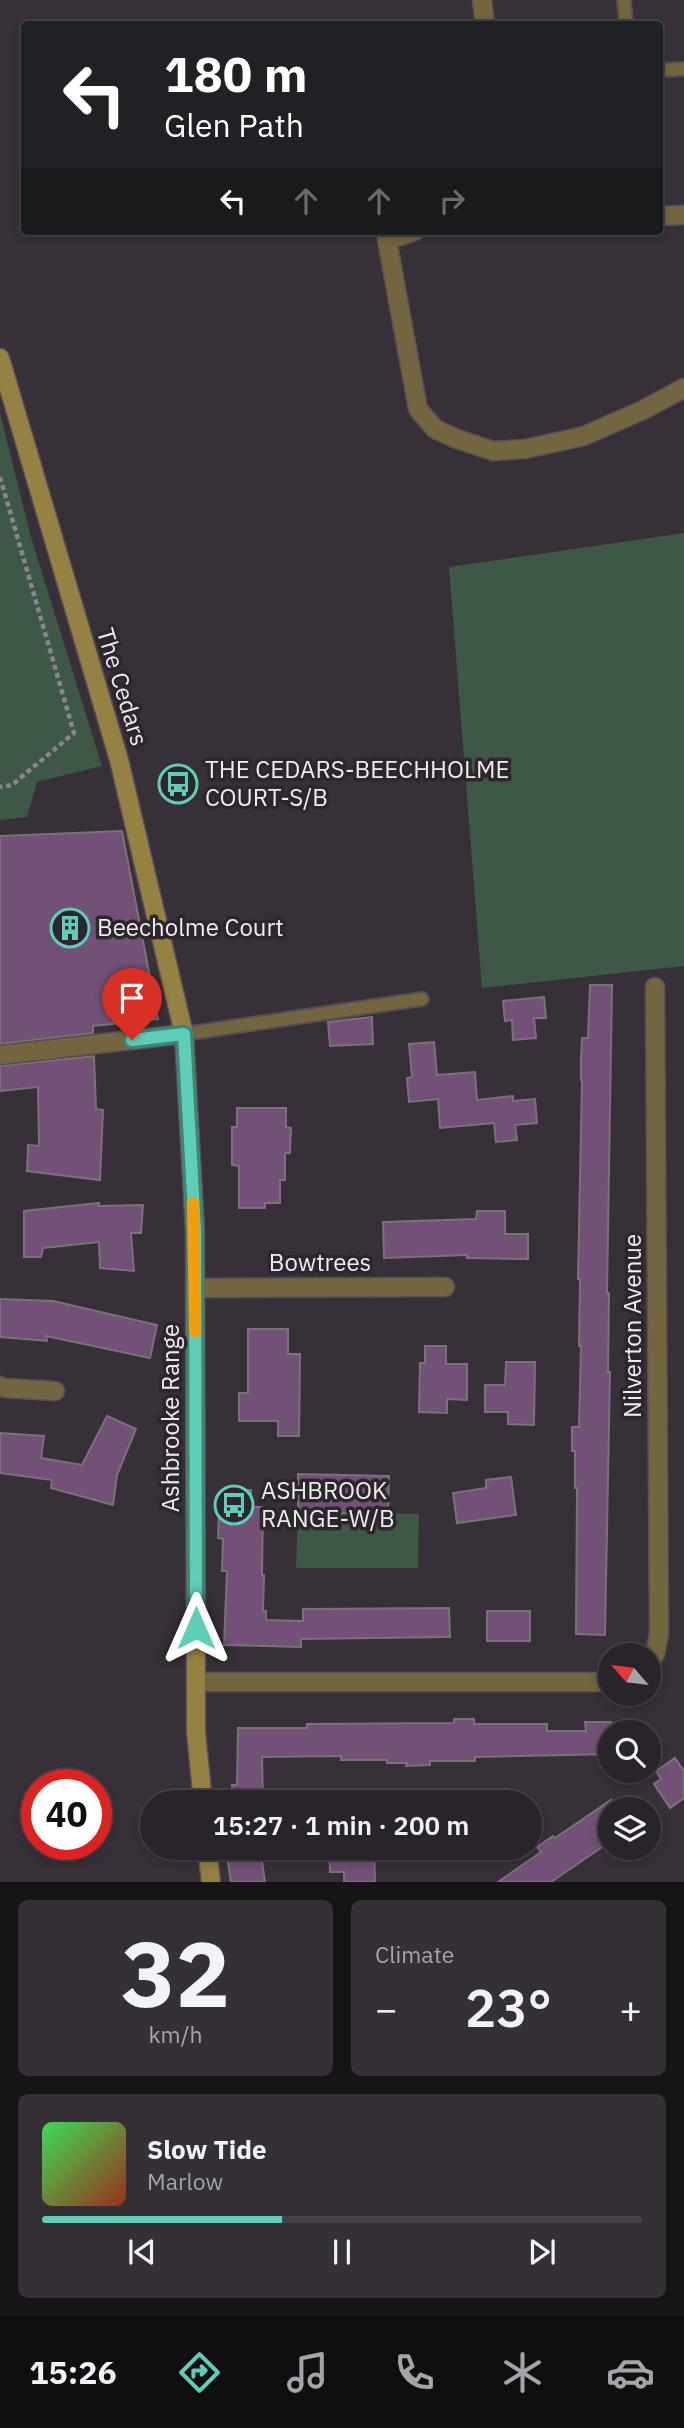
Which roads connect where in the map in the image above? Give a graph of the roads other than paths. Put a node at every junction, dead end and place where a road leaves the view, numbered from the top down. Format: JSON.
{"nodes":[{"id":1,"x":482,"y":0,"type":"edge"},
{"id":2,"x":624,"y":0,"type":"edge"},
{"id":3,"x":485,"y":21,"type":"edge"},
{"id":4,"x":626,"y":21,"type":"edge"},
{"id":5,"x":684,"y":69,"type":"edge"},
{"id":6,"x":663,"y":70,"type":"edge"},
{"id":7,"x":684,"y":215,"type":"edge"},
{"id":8,"x":663,"y":216,"type":"edge"},
{"id":9,"x":403,"y":235,"type":"edge"},
{"id":10,"x":0,"y":358,"type":"edge"},
{"id":11,"x":684,"y":388,"type":"edge"},
{"id":12,"x":655,"y":987,"type":"dead end"},
{"id":13,"x":422,"y":999,"type":"dead end"},
{"id":14,"x":184,"y":1034,"type":"junction"},
{"id":15,"x":0,"y":1055,"type":"edge"},
{"id":16,"x":445,"y":1287,"type":"dead end"},
{"id":17,"x":195,"y":1288,"type":"junction"},
{"id":18,"x":0,"y":1386,"type":"edge"},
{"id":19,"x":55,"y":1391,"type":"dead end"},
{"id":20,"x":657,"y":1643,"type":"edge"},
{"id":21,"x":196,"y":1682,"type":"junction"},
{"id":22,"x":598,"y":1682,"type":"edge"},
{"id":23,"x":202,"y":1790,"type":"edge"},
{"id":24,"x":208,"y":1860,"type":"edge"},
{"id":25,"x":211,"y":1882,"type":"edge"}],
"edges":[{"from":1,"to":3,"type":"street"},
{"from":2,"to":4,"type":"lane"},
{"from":5,"to":6,"type":"lane"},
{"from":7,"to":8,"type":"street"},
{"from":9,"to":11,"type":"street"},
{"from":10,"to":14,"type":"street","name":"The Cedars"},
{"from":12,"to":20,"type":"street","name":"Nilverton Avenue"},
{"from":13,"to":14,"type":"lane"},
{"from":14,"to":15,"type":"street"},
{"from":14,"to":17,"type":"street","name":"Ashbrooke Range"},
{"from":16,"to":17,"type":"street","name":"Bowtrees"},
{"from":17,"to":21,"type":"street","name":"Ashbrooke Range"},
{"from":18,"to":19,"type":"street"},
{"from":21,"to":22,"type":"street"},
{"from":21,"to":23,"type":"street","name":"Ashbrooke Range"},
{"from":24,"to":25,"type":"street"}]}
